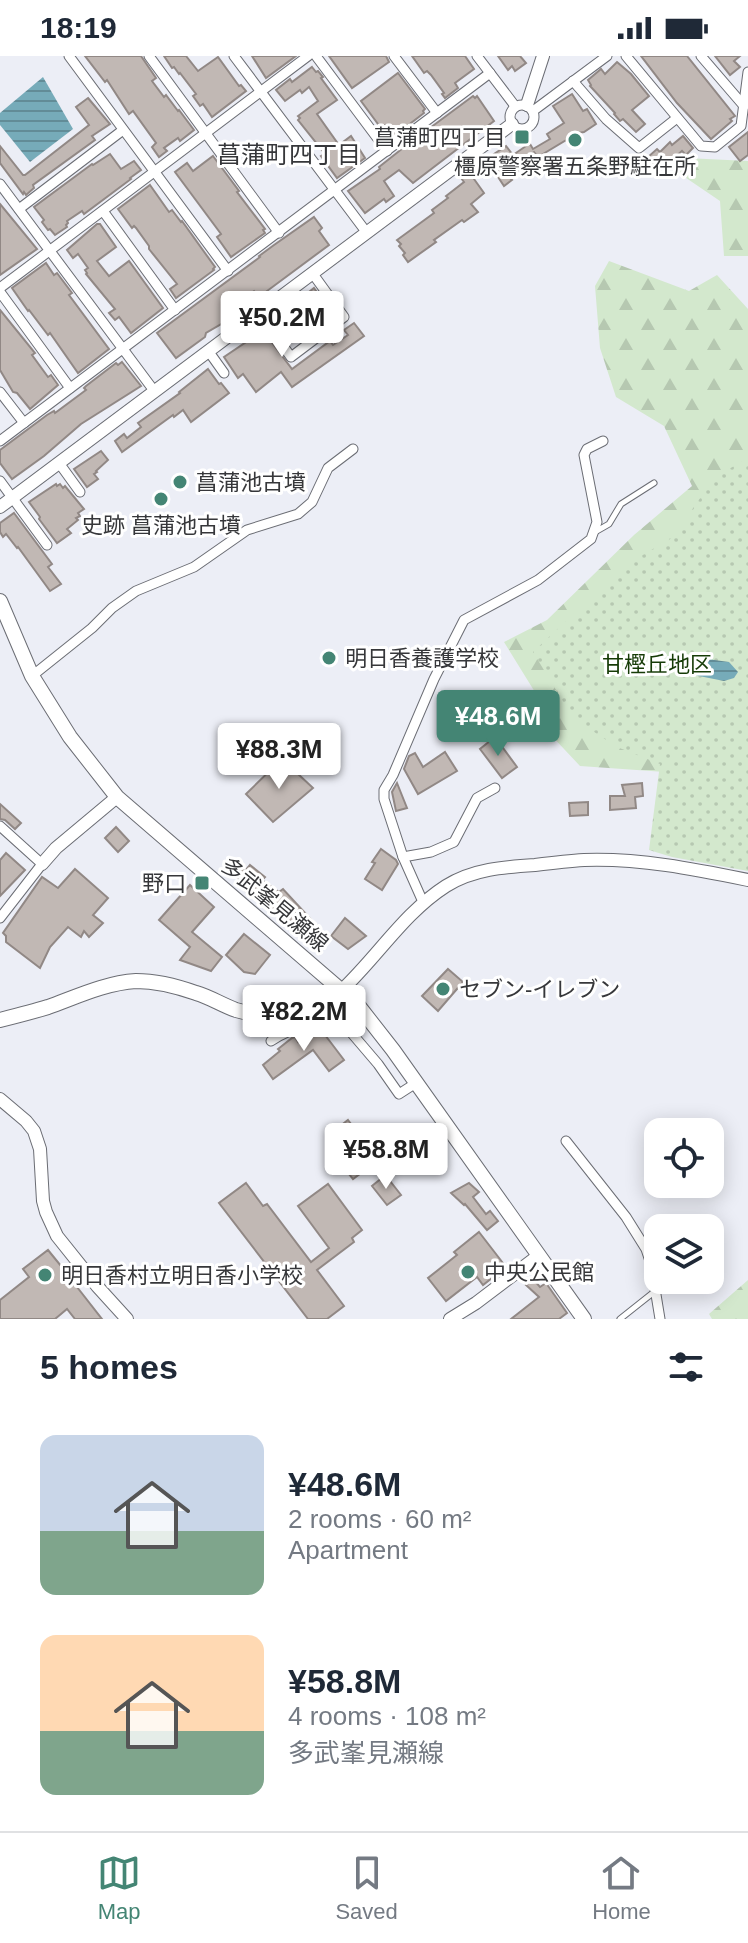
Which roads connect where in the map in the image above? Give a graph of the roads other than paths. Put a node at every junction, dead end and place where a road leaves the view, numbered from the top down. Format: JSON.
{"nodes":[{"id":1,"x":70,"y":56,"type":"edge"},
{"id":2,"x":149,"y":56,"type":"edge"},
{"id":3,"x":234,"y":56,"type":"edge"},
{"id":4,"x":308,"y":56,"type":"edge"},
{"id":5,"x":316,"y":56,"type":"edge"},
{"id":6,"x":394,"y":56,"type":"edge"},
{"id":7,"x":477,"y":56,"type":"edge"},
{"id":8,"x":543,"y":56,"type":"edge"},
{"id":9,"x":607,"y":56,"type":"edge"},
{"id":10,"x":626,"y":56,"type":"edge"},
{"id":11,"x":701,"y":56,"type":"edge"},
{"id":12,"x":748,"y":72,"type":"edge"},
{"id":13,"x":490,"y":73,"type":"junction"},
{"id":14,"x":573,"y":81,"type":"junction"},
{"id":15,"x":261,"y":91,"type":"junction"},
{"id":16,"x":744,"y":106,"type":"junction"},
{"id":17,"x":525,"y":107,"type":"junction"},
{"id":18,"x":437,"y":113,"type":"junction"},
{"id":19,"x":677,"y":118,"type":"junction"},
{"id":20,"x":512,"y":124,"type":"junction"},
{"id":21,"x":123,"y":130,"type":"junction"},
{"id":22,"x":206,"y":133,"type":"junction"},
{"id":23,"x":387,"y":151,"type":"junction"},
{"id":24,"x":154,"y":172,"type":"junction"},
{"id":25,"x":0,"y":184,"type":"edge"},
{"id":26,"x":335,"y":190,"type":"junction"},
{"id":27,"x":19,"y":209,"type":"junction"},
{"id":28,"x":103,"y":211,"type":"junction"},
{"id":29,"x":279,"y":233,"type":"junction"},
{"id":30,"x":367,"y":233,"type":"junction"},
{"id":31,"x":49,"y":251,"type":"junction"},
{"id":32,"x":228,"y":271,"type":"junction"},
{"id":33,"x":313,"y":274,"type":"junction"},
{"id":34,"x":0,"y":290,"type":"edge"},
{"id":35,"x":175,"y":310,"type":"junction"},
{"id":36,"x":260,"y":314,"type":"junction"},
{"id":37,"x":123,"y":349,"type":"junction"},
{"id":38,"x":209,"y":352,"type":"junction"},
{"id":39,"x":224,"y":373,"type":"dead end"},
{"id":40,"x":70,"y":388,"type":"junction"},
{"id":41,"x":0,"y":392,"type":"edge"},
{"id":42,"x":155,"y":392,"type":"junction"},
{"id":43,"x":24,"y":423,"type":"junction"},
{"id":44,"x":0,"y":441,"type":"edge"},
{"id":45,"x":603,"y":441,"type":"dead end"},
{"id":46,"x":353,"y":449,"type":"dead end"},
{"id":47,"x":59,"y":463,"type":"junction"},
{"id":48,"x":0,"y":481,"type":"edge"},
{"id":49,"x":654,"y":483,"type":"dead end"},
{"id":50,"x":80,"y":492,"type":"dead end"},
{"id":51,"x":13,"y":498,"type":"junction"},
{"id":52,"x":0,"y":507,"type":"edge"},
{"id":53,"x":593,"y":533,"type":"junction"},
{"id":54,"x":47,"y":545,"type":"dead end"},
{"id":55,"x":0,"y":601,"type":"edge"},
{"id":56,"x":32,"y":676,"type":"junction"},
{"id":57,"x":495,"y":788,"type":"dead end"},
{"id":58,"x":117,"y":797,"type":"junction"},
{"id":59,"x":0,"y":826,"type":"edge"},
{"id":60,"x":403,"y":857,"type":"junction"},
{"id":61,"x":42,"y":864,"type":"junction"},
{"id":62,"x":748,"y":880,"type":"edge"},
{"id":63,"x":423,"y":902,"type":"junction"},
{"id":64,"x":0,"y":918,"type":"edge"},
{"id":65,"x":342,"y":990,"type":"junction"},
{"id":66,"x":0,"y":1020,"type":"edge"},
{"id":67,"x":271,"y":1041,"type":"dead end"},
{"id":68,"x":416,"y":1083,"type":"junction"},
{"id":69,"x":0,"y":1099,"type":"edge"},
{"id":70,"x":566,"y":1141,"type":"dead end"},
{"id":71,"x":644,"y":1246,"type":"edge"},
{"id":72,"x":538,"y":1256,"type":"junction"},
{"id":73,"x":651,"y":1294,"type":"edge"},
{"id":74,"x":656,"y":1294,"type":"edge"},
{"id":75,"x":127,"y":1319,"type":"edge"},
{"id":76,"x":451,"y":1319,"type":"edge"},
{"id":77,"x":584,"y":1319,"type":"edge"},
{"id":78,"x":620,"y":1319,"type":"edge"},
{"id":79,"x":660,"y":1319,"type":"edge"}],
"edges":[{"from":1,"to":21,"type":"street"},
{"from":2,"to":22,"type":"street"},
{"from":3,"to":15,"type":"street"},
{"from":4,"to":15,"type":"street"},
{"from":5,"to":23,"type":"street"},
{"from":6,"to":18,"type":"street"},
{"from":7,"to":13,"type":"street"},
{"from":8,"to":17,"type":"street"},
{"from":9,"to":14,"type":"street"},
{"from":10,"to":19,"type":"street"},
{"from":11,"to":16,"type":"street"},
{"from":12,"to":16,"type":"street"},
{"from":13,"to":17,"type":"street"},
{"from":13,"to":18,"type":"street"},
{"from":14,"to":17,"type":"street"},
{"from":14,"to":19,"type":"street"},
{"from":15,"to":22,"type":"street"},
{"from":15,"to":26,"type":"street"},
{"from":16,"to":19,"type":"street"},
{"from":17,"to":20,"type":"street"},
{"from":17,"to":20,"type":"street"},
{"from":18,"to":23,"type":"street"},
{"from":20,"to":30,"type":"street"},
{"from":21,"to":24,"type":"street"},
{"from":21,"to":27,"type":"street"},
{"from":22,"to":24,"type":"street"},
{"from":22,"to":29,"type":"street"},
{"from":23,"to":26,"type":"street"},
{"from":24,"to":28,"type":"street"},
{"from":24,"to":32,"type":"street"},
{"from":25,"to":27,"type":"street"},
{"from":26,"to":29,"type":"street"},
{"from":26,"to":30,"type":"street"},
{"from":27,"to":31,"type":"street"},
{"from":28,"to":31,"type":"street"},
{"from":28,"to":35,"type":"street"},
{"from":29,"to":32,"type":"street"},
{"from":30,"to":33,"type":"street"},
{"from":31,"to":34,"type":"street"},
{"from":31,"to":37,"type":"street"},
{"from":32,"to":35,"type":"street"},
{"from":33,"to":36,"type":"street"},
{"from":33,"to":36,"type":"street"},
{"from":34,"to":40,"type":"street"},
{"from":35,"to":37,"type":"street"},
{"from":36,"to":38,"type":"street"},
{"from":37,"to":40,"type":"street"},
{"from":37,"to":42,"type":"street"},
{"from":38,"to":39,"type":"street"},
{"from":38,"to":42,"type":"street"},
{"from":40,"to":43,"type":"street"},
{"from":41,"to":43,"type":"street"},
{"from":42,"to":47,"type":"street"},
{"from":43,"to":44,"type":"street"},
{"from":45,"to":53,"type":"street"},
{"from":46,"to":56,"type":"street"},
{"from":47,"to":50,"type":"street"},
{"from":47,"to":51,"type":"street"},
{"from":48,"to":51,"type":"street"},
{"from":49,"to":53,"type":"lane"},
{"from":51,"to":52,"type":"street"},
{"from":51,"to":54,"type":"street"},
{"from":53,"to":60,"type":"street"},
{"from":55,"to":56,"type":"main road","name":"多武峯見瀬線"},
{"from":56,"to":58,"type":"main road","name":"多武峯見瀬線"},
{"from":57,"to":60,"type":"street"},
{"from":58,"to":61,"type":"street"},
{"from":58,"to":65,"type":"main road","name":"多武峯見瀬線"},
{"from":59,"to":61,"type":"street"},
{"from":60,"to":63,"type":"street"},
{"from":61,"to":64,"type":"street"},
{"from":62,"to":63,"type":"street"},
{"from":63,"to":65,"type":"street"},
{"from":65,"to":66,"type":"main road"},
{"from":65,"to":68,"type":"main road","name":"多武峯見瀬線"},
{"from":67,"to":68,"type":"street"},
{"from":68,"to":72,"type":"main road","name":"多武峯見瀬線"},
{"from":69,"to":75,"type":"street"},
{"from":70,"to":71,"type":"street"},
{"from":72,"to":76,"type":"street"},
{"from":72,"to":77,"type":"main road","name":"多武峯見瀬線"},
{"from":73,"to":78,"type":"lane"},
{"from":74,"to":79,"type":"street"}]}
